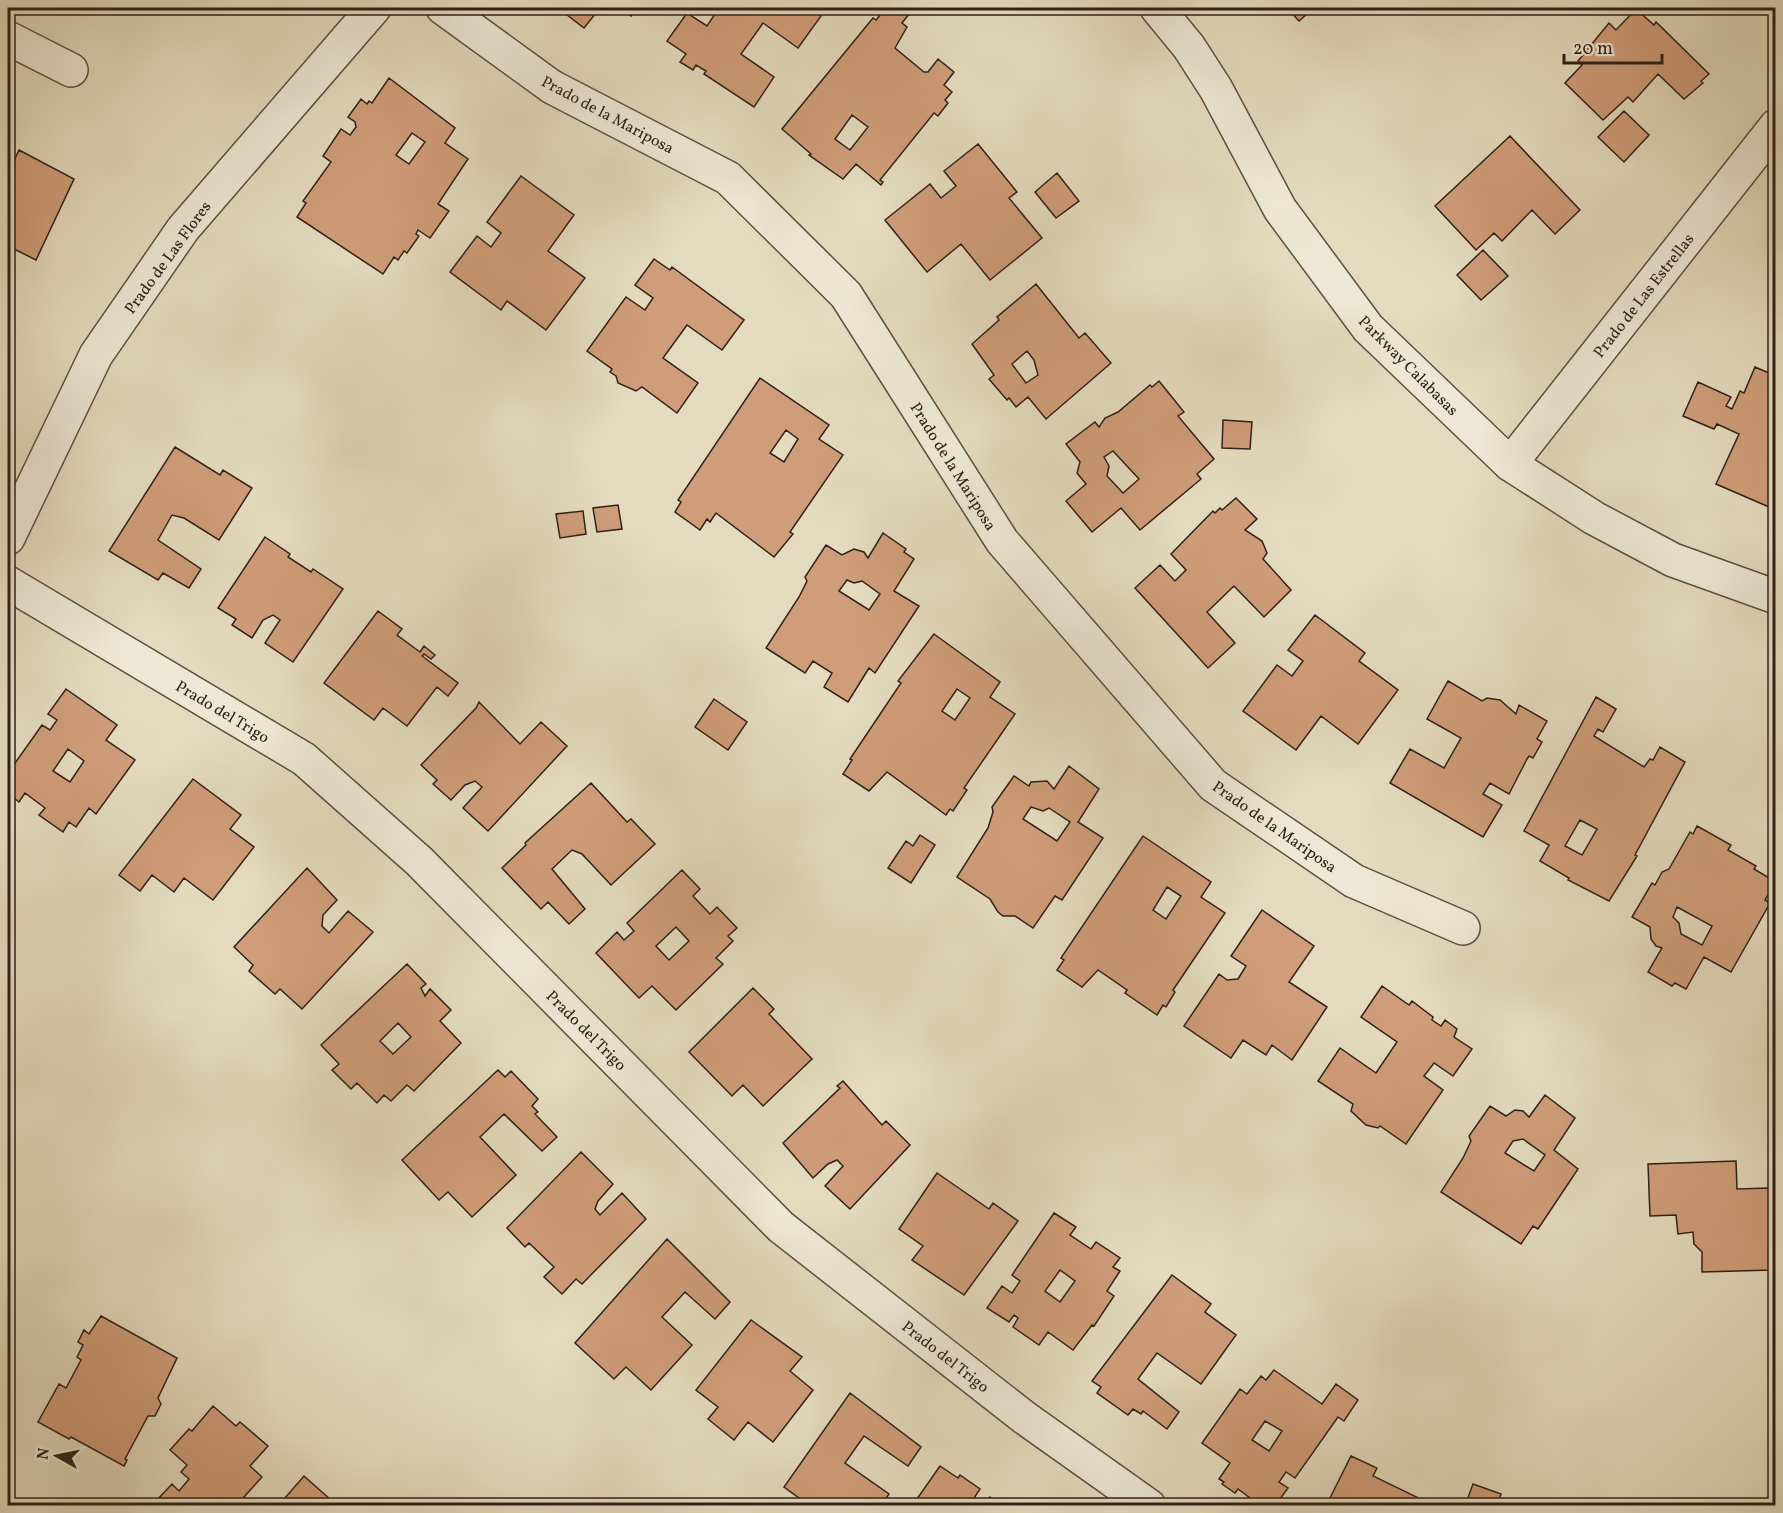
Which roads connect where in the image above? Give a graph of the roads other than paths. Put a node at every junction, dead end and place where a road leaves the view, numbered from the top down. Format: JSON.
{"nodes":[{"id":1,"x":374,"y":8,"type":"edge"},
{"id":2,"x":443,"y":8,"type":"edge"},
{"id":3,"x":1157,"y":8,"type":"edge"},
{"id":4,"x":8,"y":38,"type":"edge"},
{"id":5,"x":71,"y":70,"type":"dead end"},
{"id":6,"x":1776,"y":126,"type":"edge"},
{"id":7,"x":1510,"y":464,"type":"junction"},
{"id":8,"x":8,"y":538,"type":"edge"},
{"id":9,"x":8,"y":583,"type":"edge"},
{"id":10,"x":1776,"y":597,"type":"edge"},
{"id":11,"x":1463,"y":928,"type":"dead end"},
{"id":12,"x":1149,"y":1506,"type":"edge"}],
"edges":[{"from":1,"to":8,"type":"street","name":"Prado de Las Flores"},
{"from":2,"to":11,"type":"street","name":"Prado de la Mariposa"},
{"from":3,"to":7,"type":"street","name":"Parkway Calabasas"},
{"from":4,"to":5,"type":"street"},
{"from":6,"to":7,"type":"street","name":"Prado de Las Estrellas"},
{"from":7,"to":10,"type":"street","name":"Parkway Calabasas"},
{"from":9,"to":12,"type":"street","name":"Prado del Trigo"}]}
